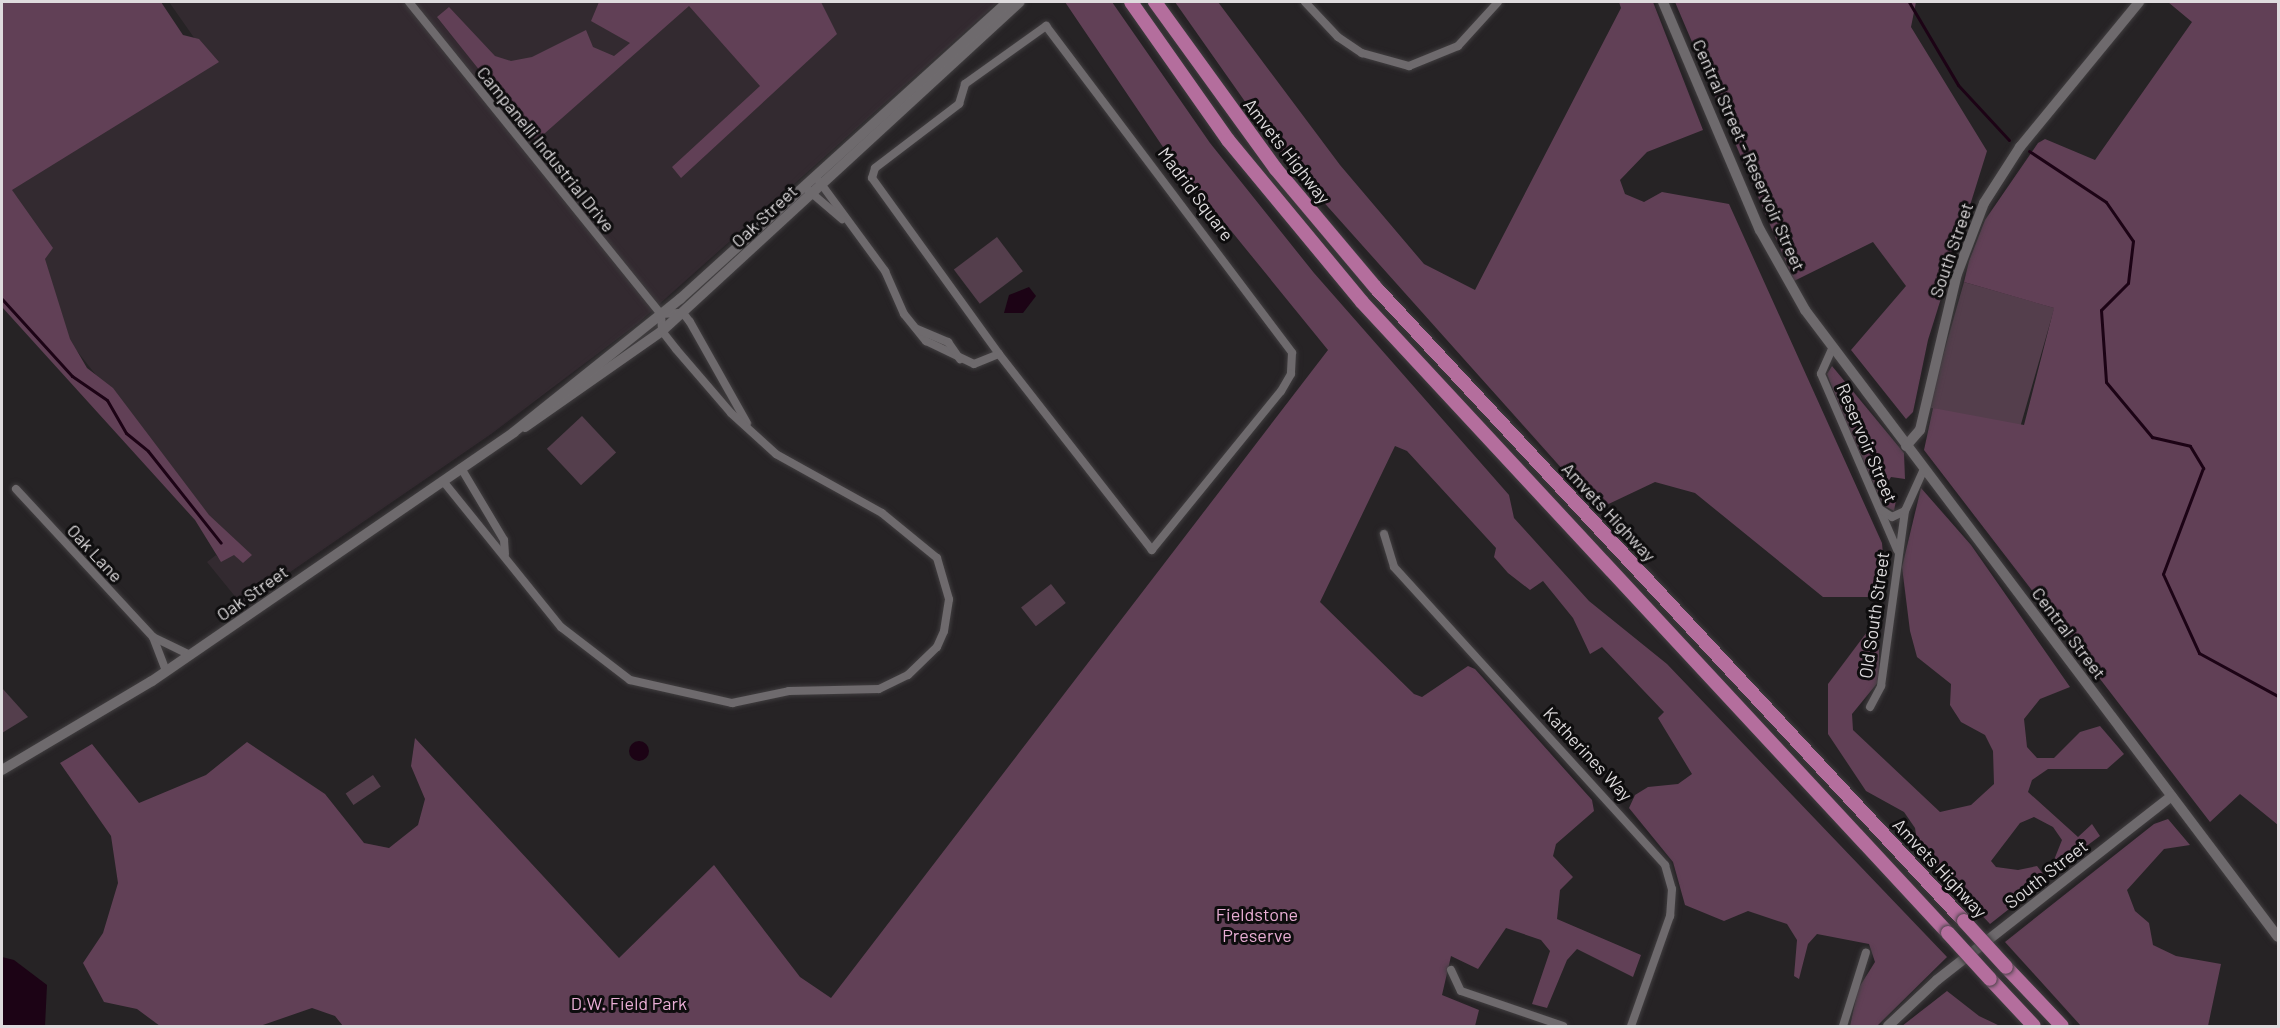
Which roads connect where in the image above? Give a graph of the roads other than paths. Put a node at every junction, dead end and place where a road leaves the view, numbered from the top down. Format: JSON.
{"nodes":[{"id":1,"x":409,"y":2,"type":"edge"},
{"id":2,"x":1007,"y":2,"type":"edge"},
{"id":3,"x":1020,"y":2,"type":"edge"},
{"id":4,"x":1131,"y":2,"type":"edge"},
{"id":5,"x":1155,"y":2,"type":"edge"},
{"id":6,"x":1305,"y":2,"type":"edge"},
{"id":7,"x":1498,"y":2,"type":"edge"},
{"id":8,"x":1663,"y":2,"type":"edge"},
{"id":9,"x":2139,"y":2,"type":"edge"},
{"id":10,"x":819,"y":181,"type":"junction"},
{"id":11,"x":808,"y":190,"type":"junction"},
{"id":12,"x":843,"y":220,"type":"junction"},
{"id":13,"x":683,"y":313,"type":"junction"},
{"id":14,"x":661,"y":314,"type":"junction"},
{"id":15,"x":917,"y":329,"type":"junction"},
{"id":16,"x":662,"y":332,"type":"junction"},
{"id":17,"x":1832,"y":349,"type":"junction"},
{"id":18,"x":999,"y":354,"type":"junction"},
{"id":19,"x":960,"y":359,"type":"junction"},
{"id":20,"x":749,"y":427,"type":"junction"},
{"id":21,"x":514,"y":432,"type":"junction"},
{"id":22,"x":1906,"y":446,"type":"junction"},
{"id":23,"x":461,"y":468,"type":"junction"},
{"id":24,"x":1924,"y":469,"type":"junction"},
{"id":25,"x":443,"y":481,"type":"junction"},
{"id":26,"x":16,"y":489,"type":"dead end"},
{"id":27,"x":1879,"y":508,"type":"junction"},
{"id":28,"x":1905,"y":511,"type":"junction"},
{"id":29,"x":1384,"y":534,"type":"dead end"},
{"id":30,"x":1898,"y":551,"type":"junction"},
{"id":31,"x":505,"y":554,"type":"junction"},
{"id":32,"x":153,"y":637,"type":"junction"},
{"id":33,"x":190,"y":656,"type":"junction"},
{"id":34,"x":166,"y":671,"type":"junction"},
{"id":35,"x":1870,"y":707,"type":"dead end"},
{"id":36,"x":2,"y":770,"type":"edge"},
{"id":37,"x":2172,"y":796,"type":"junction"},
{"id":38,"x":2278,"y":937,"type":"edge"},
{"id":39,"x":1866,"y":952,"type":"dead end"},
{"id":40,"x":1451,"y":970,"type":"dead end"},
{"id":41,"x":1563,"y":1026,"type":"edge"},
{"id":42,"x":1631,"y":1026,"type":"edge"},
{"id":43,"x":1844,"y":1026,"type":"edge"},
{"id":44,"x":1888,"y":1026,"type":"edge"},
{"id":45,"x":2034,"y":1026,"type":"edge"},
{"id":46,"x":2062,"y":1026,"type":"edge"}],
"edges":[{"from":1,"to":14,"type":"street","name":"Campanelli Industrial Drive"},
{"from":2,"to":10,"type":"street","name":"Oak Street"},
{"from":3,"to":10,"type":"street","name":"Oak Street"},
{"from":4,"to":45,"type":"highway","bridge":true},
{"from":5,"to":46,"type":"highway","name":"Amvets Highway","bridge":true},
{"from":6,"to":7,"type":"street"},
{"from":8,"to":17,"type":"street","name":"Central Street - Reservoir Street"},
{"from":9,"to":22,"type":"street","name":"South Street"},
{"from":10,"to":11,"type":"street","name":"Oak Street"},
{"from":10,"to":12,"type":"street"},
{"from":11,"to":12,"type":"street"},
{"from":11,"to":13,"type":"street","name":"Oak Street"},
{"from":11,"to":14,"type":"street","name":"Oak Street"},
{"from":12,"to":15,"type":"street"},
{"from":13,"to":14,"type":"street"},
{"from":13,"to":16,"type":"street","name":"Oak Street"},
{"from":13,"to":20,"type":"street"},
{"from":14,"to":16,"type":"street"},
{"from":14,"to":21,"type":"street","name":"Oak Street"},
{"from":15,"to":19,"type":"street"},
{"from":15,"to":19,"type":"street"},
{"from":16,"to":20,"type":"street"},
{"from":16,"to":21,"type":"street","name":"Oak Street"},
{"from":17,"to":22,"type":"street","name":"Central Street"},
{"from":17,"to":27,"type":"street","name":"Reservoir Street"},
{"from":18,"to":18,"type":"street","name":"Madrid Square"},
{"from":18,"to":19,"type":"street"},
{"from":20,"to":31,"type":"street"},
{"from":21,"to":23,"type":"street","name":"Oak Street"},
{"from":22,"to":24,"type":"street","name":"Central Street"},
{"from":23,"to":25,"type":"street","name":"Oak Street"},
{"from":23,"to":31,"type":"street"},
{"from":24,"to":28,"type":"street"},
{"from":24,"to":37,"type":"street","name":"Central Street"},
{"from":25,"to":31,"type":"street"},
{"from":25,"to":33,"type":"street","name":"Oak Street"},
{"from":26,"to":32,"type":"street","name":"Oak Lane"},
{"from":27,"to":28,"type":"street"},
{"from":27,"to":30,"type":"street","name":"Reservoir Street"},
{"from":28,"to":30,"type":"street","name":"Old South Street"},
{"from":29,"to":42,"type":"street","name":"Katherines Way"},
{"from":30,"to":35,"type":"street","name":"Old South Street"},
{"from":32,"to":33,"type":"street","name":"Oak Lane"},
{"from":32,"to":34,"type":"street","name":"Oak Lane"},
{"from":33,"to":34,"type":"street","name":"Oak Street"},
{"from":34,"to":36,"type":"street","name":"Oak Street"},
{"from":37,"to":38,"type":"street","name":"Central Street"},
{"from":37,"to":44,"type":"street","name":"South Street"},
{"from":39,"to":43,"type":"street"},
{"from":40,"to":41,"type":"street"}]}
